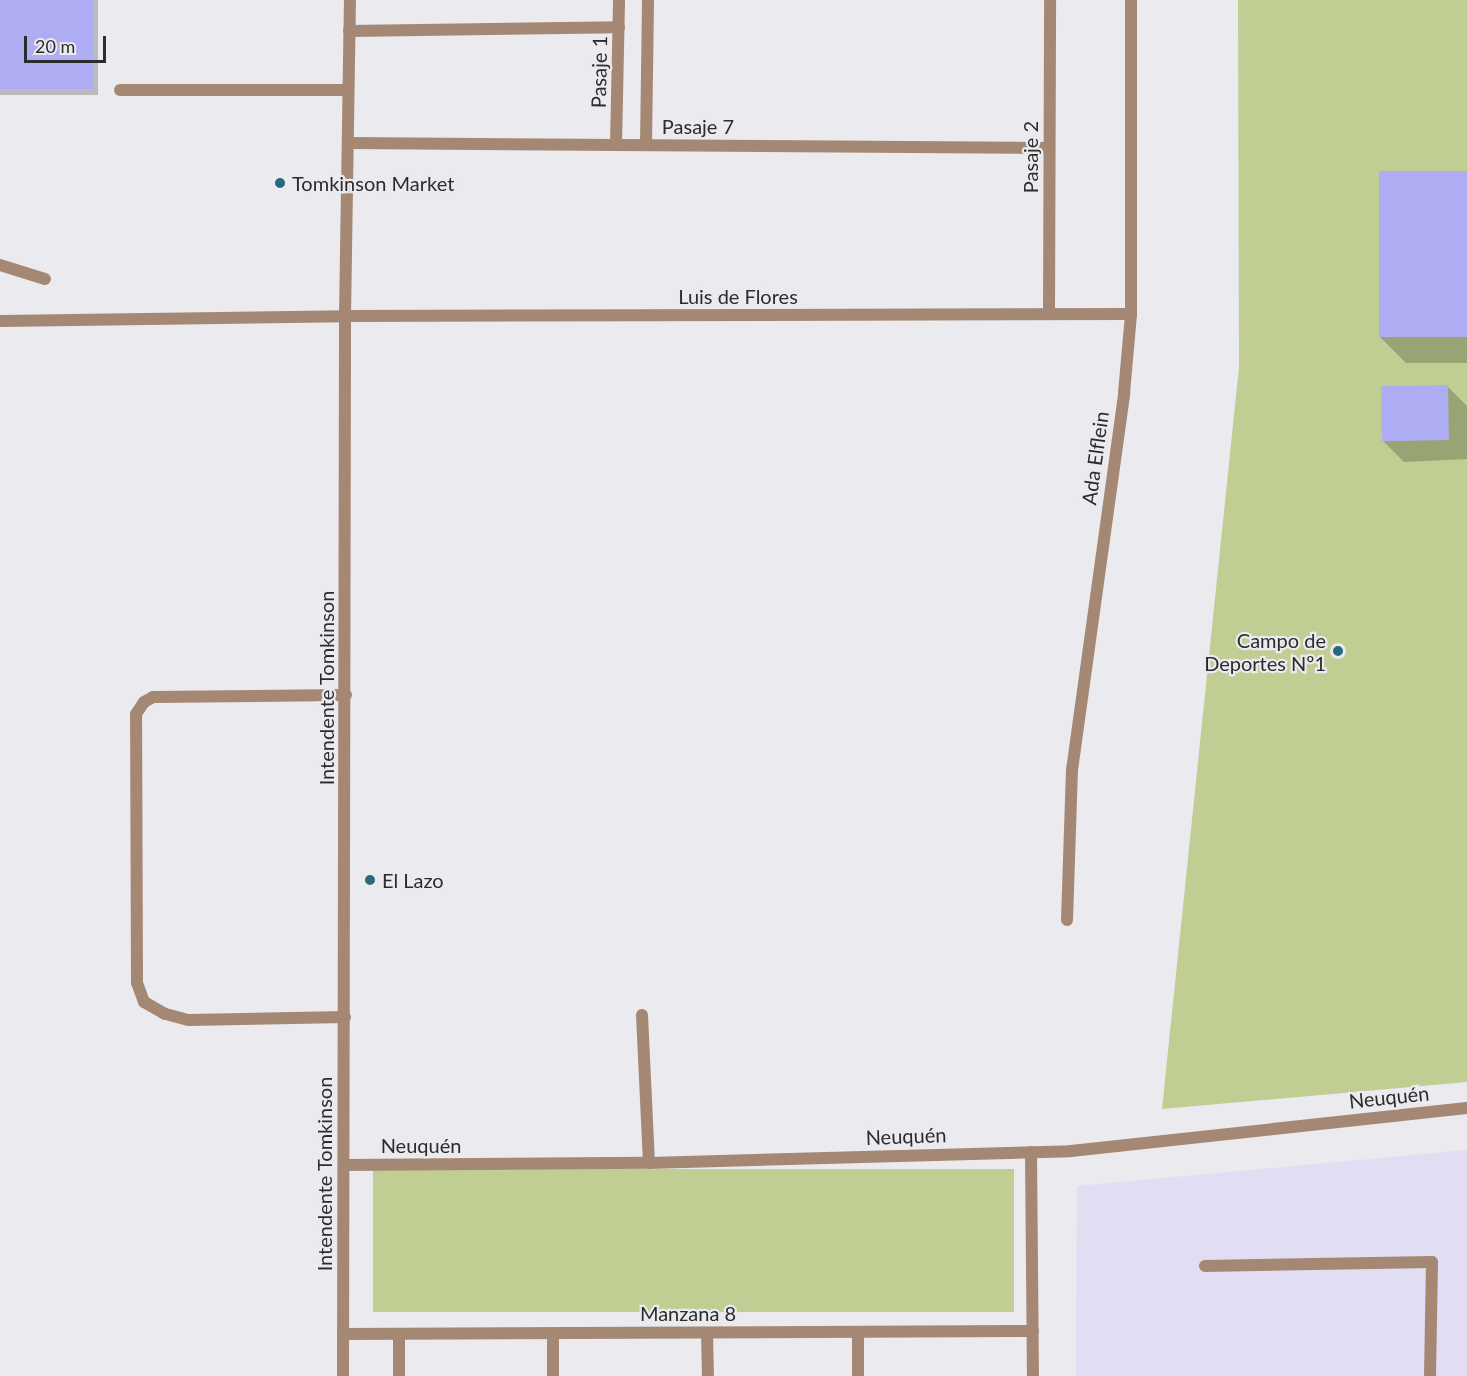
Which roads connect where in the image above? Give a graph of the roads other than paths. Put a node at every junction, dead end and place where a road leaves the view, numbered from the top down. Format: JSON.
{"nodes":[{"id":1,"x":350,"y":0,"type":"edge"},
{"id":2,"x":619,"y":0,"type":"edge"},
{"id":3,"x":648,"y":0,"type":"edge"},
{"id":4,"x":1050,"y":0,"type":"edge"},
{"id":5,"x":1131,"y":0,"type":"edge"},
{"id":6,"x":619,"y":27,"type":"junction"},
{"id":7,"x":349,"y":31,"type":"junction"},
{"id":8,"x":120,"y":90,"type":"dead end"},
{"id":9,"x":348,"y":90,"type":"junction"},
{"id":10,"x":348,"y":143,"type":"junction"},
{"id":11,"x":616,"y":145,"type":"junction"},
{"id":12,"x":646,"y":145,"type":"junction"},
{"id":13,"x":1049,"y":148,"type":"junction"},
{"id":14,"x":0,"y":265,"type":"edge"},
{"id":15,"x":45,"y":279,"type":"dead end"},
{"id":16,"x":1049,"y":314,"type":"junction"},
{"id":17,"x":1131,"y":314,"type":"junction"},
{"id":18,"x":345,"y":316,"type":"junction"},
{"id":19,"x":0,"y":321,"type":"edge"},
{"id":20,"x":346,"y":695,"type":"junction"},
{"id":21,"x":1067,"y":920,"type":"dead end"},
{"id":22,"x":642,"y":1015,"type":"dead end"},
{"id":23,"x":345,"y":1017,"type":"junction"},
{"id":24,"x":1467,"y":1108,"type":"edge"},
{"id":25,"x":1031,"y":1152,"type":"junction"},
{"id":26,"x":649,"y":1163,"type":"junction"},
{"id":27,"x":344,"y":1165,"type":"junction"},
{"id":28,"x":1205,"y":1266,"type":"dead end"},
{"id":29,"x":1033,"y":1331,"type":"junction"},
{"id":30,"x":858,"y":1332,"type":"junction"},
{"id":31,"x":553,"y":1333,"type":"junction"},
{"id":32,"x":707,"y":1333,"type":"junction"},
{"id":33,"x":343,"y":1334,"type":"junction"},
{"id":34,"x":399,"y":1334,"type":"junction"},
{"id":35,"x":343,"y":1376,"type":"edge"},
{"id":36,"x":399,"y":1376,"type":"edge"},
{"id":37,"x":553,"y":1376,"type":"edge"},
{"id":38,"x":708,"y":1376,"type":"edge"},
{"id":39,"x":858,"y":1376,"type":"edge"},
{"id":40,"x":1033,"y":1376,"type":"edge"},
{"id":41,"x":1430,"y":1376,"type":"edge"}],
"edges":[{"from":1,"to":7,"type":"street","name":"Intendente Tomkinson"},
{"from":2,"to":6,"type":"street","name":"Pasaje 1"},
{"from":3,"to":12,"type":"street"},
{"from":4,"to":13,"type":"street","name":"Pasaje 2"},
{"from":5,"to":17,"type":"street","name":"Ada Elflein"},
{"from":6,"to":7,"type":"street"},
{"from":6,"to":11,"type":"street","name":"Pasaje 1"},
{"from":7,"to":9,"type":"street","name":"Intendente Tomkinson"},
{"from":8,"to":9,"type":"street"},
{"from":9,"to":10,"type":"street","name":"Intendente Tomkinson"},
{"from":10,"to":11,"type":"street","name":"Pasaje 7"},
{"from":10,"to":18,"type":"street","name":"Intendente Tomkinson"},
{"from":11,"to":12,"type":"street","name":"Pasaje 7"},
{"from":12,"to":13,"type":"street","name":"Pasaje 7"},
{"from":13,"to":16,"type":"street","name":"Pasaje 2"},
{"from":14,"to":15,"type":"street"},
{"from":16,"to":17,"type":"street","name":"Luis de Flores"},
{"from":16,"to":18,"type":"street","name":"Luis de Flores"},
{"from":17,"to":21,"type":"street","name":"Ada Elflein"},
{"from":18,"to":19,"type":"street","name":"Luis de Flores"},
{"from":18,"to":20,"type":"street","name":"Intendente Tomkinson"},
{"from":20,"to":23,"type":"street","name":"Intendente Tomkinson"},
{"from":20,"to":23,"type":"street"},
{"from":22,"to":26,"type":"street"},
{"from":23,"to":27,"type":"street","name":"Intendente Tomkinson"},
{"from":24,"to":25,"type":"street","name":"Neuquén"},
{"from":25,"to":26,"type":"street","name":"Neuquén"},
{"from":25,"to":29,"type":"street"},
{"from":26,"to":27,"type":"street","name":"Neuquén"},
{"from":27,"to":33,"type":"street","name":"Intendente Tomkinson"},
{"from":28,"to":41,"type":"street"},
{"from":29,"to":30,"type":"street","name":"Manzana 8"},
{"from":29,"to":40,"type":"street"},
{"from":30,"to":32,"type":"street","name":"Manzana 8"},
{"from":30,"to":39,"type":"street"},
{"from":31,"to":32,"type":"street","name":"Manzana 8"},
{"from":31,"to":34,"type":"street","name":"Manzana 8"},
{"from":31,"to":37,"type":"street"},
{"from":32,"to":38,"type":"street"},
{"from":33,"to":34,"type":"street","name":"Manzana 8"},
{"from":33,"to":35,"type":"street","name":"Intendente Tomkinson"},
{"from":34,"to":36,"type":"street"}]}
